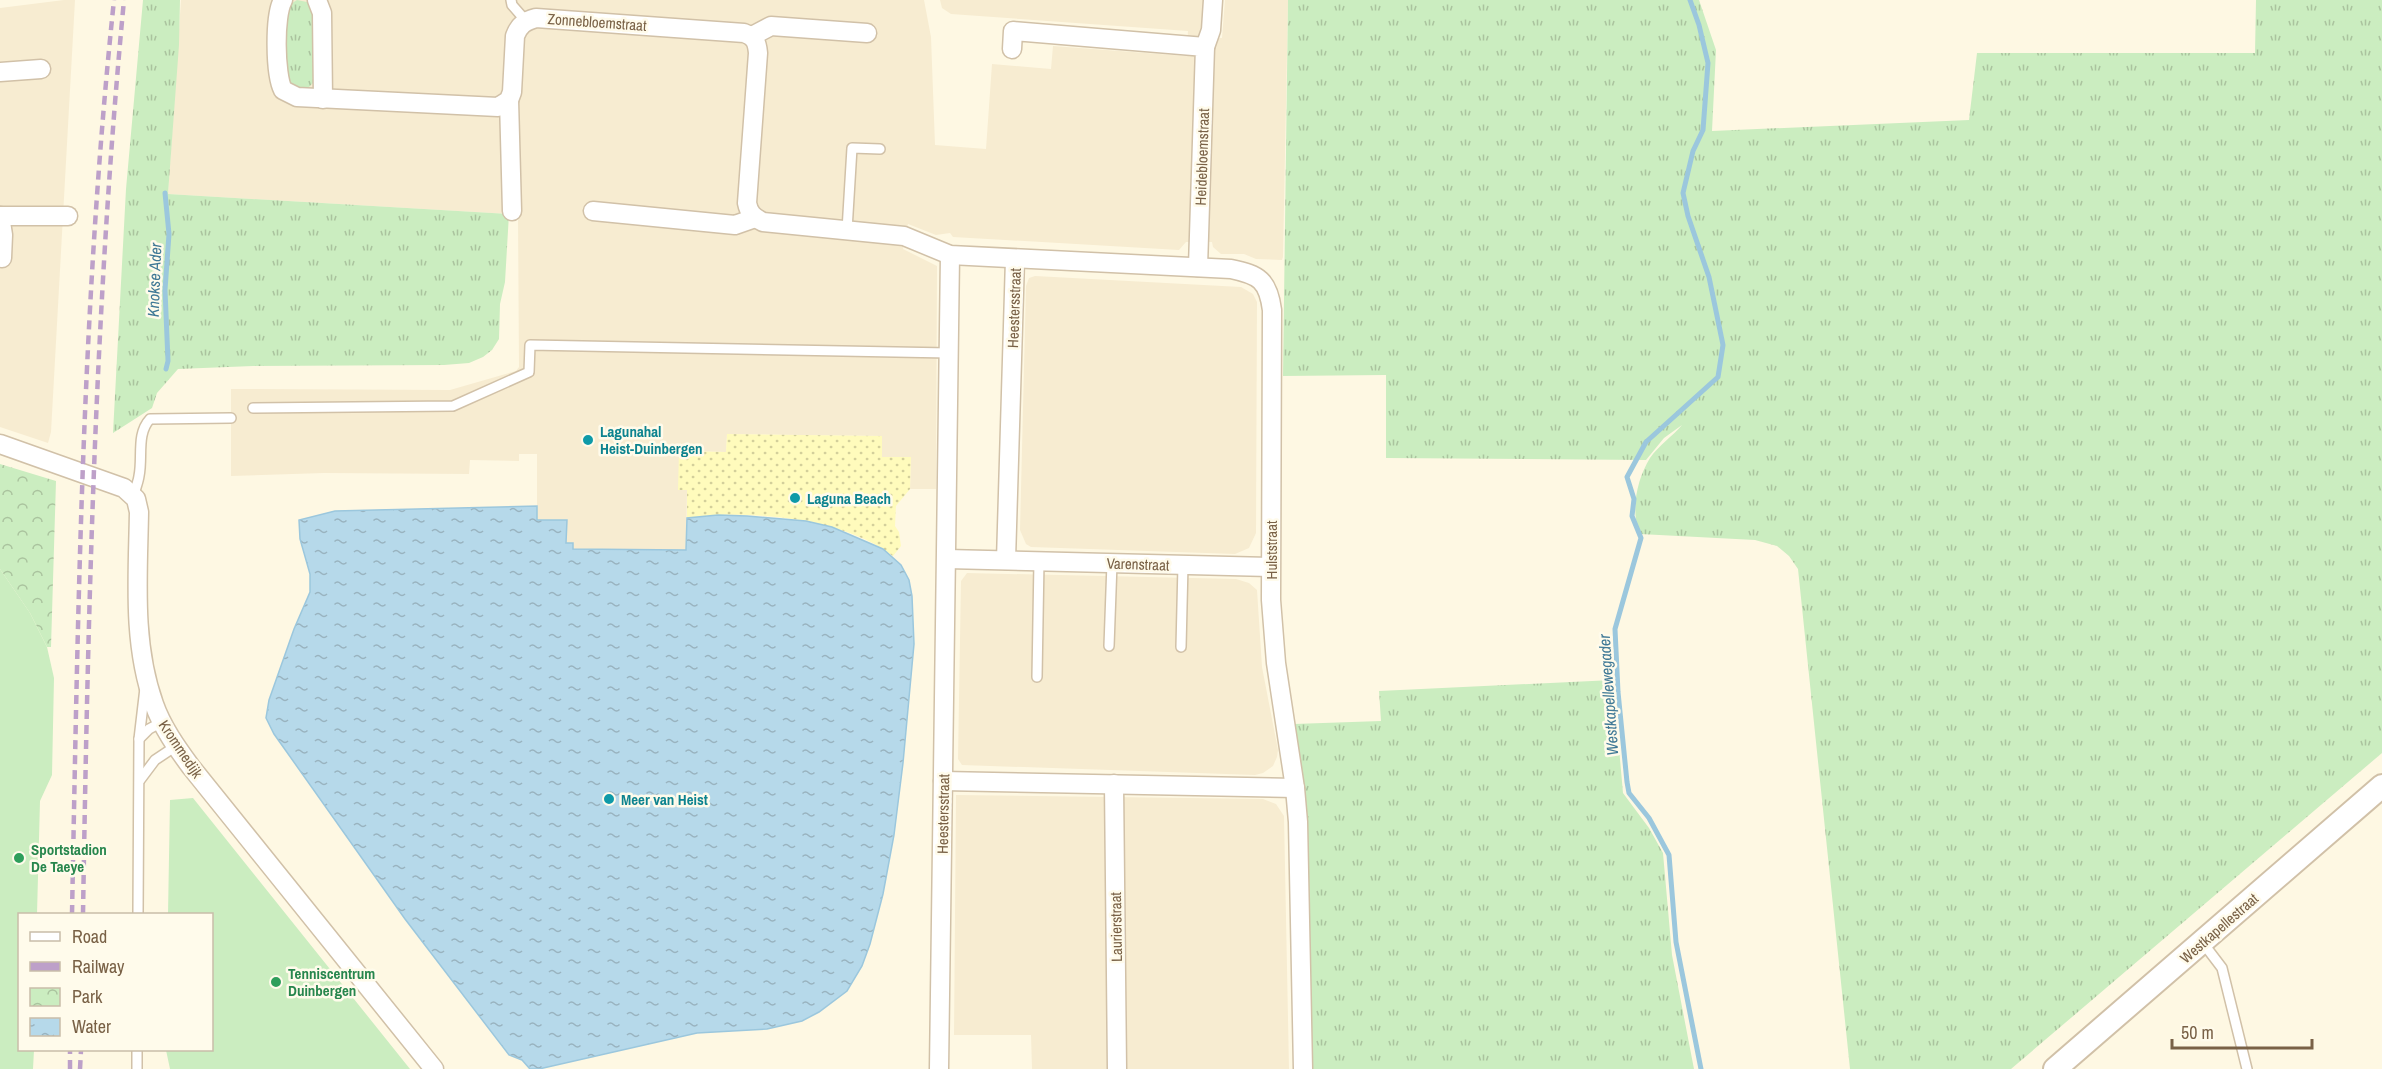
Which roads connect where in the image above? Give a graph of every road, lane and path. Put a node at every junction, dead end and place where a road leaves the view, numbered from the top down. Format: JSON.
{"nodes":[{"id":1,"x":283,"y":0,"type":"edge"},
{"id":2,"x":317,"y":0,"type":"edge"},
{"id":3,"x":511,"y":0,"type":"edge"},
{"id":4,"x":1214,"y":0,"type":"edge"},
{"id":5,"x":526,"y":21,"type":"junction"},
{"id":6,"x":867,"y":33,"type":"dead end"},
{"id":7,"x":752,"y":36,"type":"junction"},
{"id":8,"x":1205,"y":47,"type":"junction"},
{"id":9,"x":1012,"y":49,"type":"dead end"},
{"id":10,"x":41,"y":69,"type":"dead end"},
{"id":11,"x":0,"y":72,"type":"edge"},
{"id":12,"x":323,"y":99,"type":"junction"},
{"id":13,"x":509,"y":100,"type":"junction"},
{"id":14,"x":880,"y":149,"type":"dead end"},
{"id":15,"x":512,"y":211,"type":"dead end"},
{"id":16,"x":593,"y":211,"type":"dead end"},
{"id":17,"x":0,"y":216,"type":"edge"},
{"id":18,"x":68,"y":216,"type":"dead end"},
{"id":19,"x":755,"y":218,"type":"junction"},
{"id":20,"x":847,"y":230,"type":"junction"},
{"id":21,"x":950,"y":255,"type":"junction"},
{"id":22,"x":3,"y":258,"type":"dead end"},
{"id":23,"x":1015,"y":259,"type":"junction"},
{"id":24,"x":1198,"y":267,"type":"junction"},
{"id":25,"x":948,"y":353,"type":"junction"},
{"id":26,"x":253,"y":408,"type":"dead end"},
{"id":27,"x":231,"y":418,"type":"dead end"},
{"id":28,"x":0,"y":444,"type":"edge"},
{"id":29,"x":134,"y":495,"type":"junction"},
{"id":30,"x":947,"y":559,"type":"junction"},
{"id":31,"x":1006,"y":560,"type":"junction"},
{"id":32,"x":1039,"y":561,"type":"junction"},
{"id":33,"x":1112,"y":563,"type":"junction"},
{"id":34,"x":1183,"y":565,"type":"junction"},
{"id":35,"x":1270,"y":567,"type":"junction"},
{"id":36,"x":1109,"y":646,"type":"dead end"},
{"id":37,"x":1181,"y":647,"type":"dead end"},
{"id":38,"x":1037,"y":677,"type":"dead end"},
{"id":39,"x":146,"y":680,"type":"junction"},
{"id":40,"x":162,"y":722,"type":"junction"},
{"id":41,"x":139,"y":739,"type":"junction"},
{"id":42,"x":176,"y":746,"type":"junction"},
{"id":43,"x":140,"y":780,"type":"junction"},
{"id":44,"x":943,"y":781,"type":"junction"},
{"id":45,"x":1114,"y":784,"type":"junction"},
{"id":46,"x":2382,"y":786,"type":"edge"},
{"id":47,"x":1295,"y":788,"type":"junction"},
{"id":48,"x":138,"y":913,"type":"edge"},
{"id":49,"x":2203,"y":943,"type":"junction"},
{"id":50,"x":137,"y":1051,"type":"edge"},
{"id":51,"x":137,"y":1069,"type":"edge"},
{"id":52,"x":434,"y":1069,"type":"edge"},
{"id":53,"x":939,"y":1069,"type":"edge"},
{"id":54,"x":1117,"y":1069,"type":"edge"},
{"id":55,"x":1303,"y":1069,"type":"edge"},
{"id":56,"x":2055,"y":1069,"type":"edge"},
{"id":57,"x":2247,"y":1069,"type":"edge"}],
"edges":[{"from":1,"to":12,"type":"street"},
{"from":2,"to":12,"type":"street"},
{"from":3,"to":5,"type":"lane"},
{"from":4,"to":8,"type":"street","name":"Heidebloemstraat"},
{"from":5,"to":7,"type":"street","name":"Zonnebloemstraat"},
{"from":5,"to":13,"type":"street","name":"Zonnebloemstraat"},
{"from":6,"to":7,"type":"street","name":"Zonnebloemstraat"},
{"from":7,"to":19,"type":"street"},
{"from":8,"to":9,"type":"street"},
{"from":8,"to":24,"type":"street","name":"Heidebloemstraat"},
{"from":10,"to":11,"type":"street"},
{"from":12,"to":13,"type":"street"},
{"from":13,"to":15,"type":"street","name":"Zonnebloemstraat"},
{"from":14,"to":20,"type":"lane"},
{"from":16,"to":19,"type":"street"},
{"from":17,"to":18,"type":"street"},
{"from":17,"to":22,"type":"street"},
{"from":19,"to":20,"type":"street"},
{"from":20,"to":21,"type":"street"},
{"from":21,"to":23,"type":"street","name":"Heestersstraat"},
{"from":21,"to":25,"type":"street","name":"Heestersstraat"},
{"from":23,"to":24,"type":"street","name":"Hulststraat"},
{"from":23,"to":31,"type":"street","name":"Heestersstraat"},
{"from":24,"to":35,"type":"street","name":"Hulststraat"},
{"from":25,"to":26,"type":"lane"},
{"from":25,"to":30,"type":"street","name":"Heestersstraat"},
{"from":27,"to":29,"type":"lane"},
{"from":28,"to":29,"type":"street"},
{"from":29,"to":39,"type":"street","name":"Krommedijk"},
{"from":30,"to":31,"type":"street"},
{"from":30,"to":44,"type":"street","name":"Heestersstraat"},
{"from":31,"to":32,"type":"street","name":"Varenstraat"},
{"from":32,"to":33,"type":"street","name":"Varenstraat"},
{"from":32,"to":38,"type":"lane"},
{"from":33,"to":34,"type":"street","name":"Varenstraat"},
{"from":33,"to":36,"type":"lane"},
{"from":34,"to":35,"type":"street","name":"Varenstraat"},
{"from":34,"to":37,"type":"lane"},
{"from":35,"to":47,"type":"street","name":"Hulststraat"},
{"from":39,"to":40,"type":"street","name":"Krommedijk"},
{"from":39,"to":41,"type":"lane"},
{"from":40,"to":41,"type":"lane"},
{"from":40,"to":42,"type":"street","name":"Krommedijk"},
{"from":41,"to":43,"type":"lane"},
{"from":42,"to":43,"type":"lane"},
{"from":42,"to":52,"type":"street","name":"Krommedijk"},
{"from":43,"to":48,"type":"lane"},
{"from":44,"to":45,"type":"street"},
{"from":44,"to":53,"type":"street","name":"Heestersstraat"},
{"from":45,"to":47,"type":"street"},
{"from":45,"to":54,"type":"street","name":"Laurierstraat"},
{"from":46,"to":49,"type":"street","name":"Westkapellestraat"},
{"from":47,"to":55,"type":"street","name":"Hulststraat"},
{"from":49,"to":56,"type":"street","name":"Westkapellestraat"},
{"from":49,"to":57,"type":"lane"},
{"from":50,"to":51,"type":"lane"}]}
